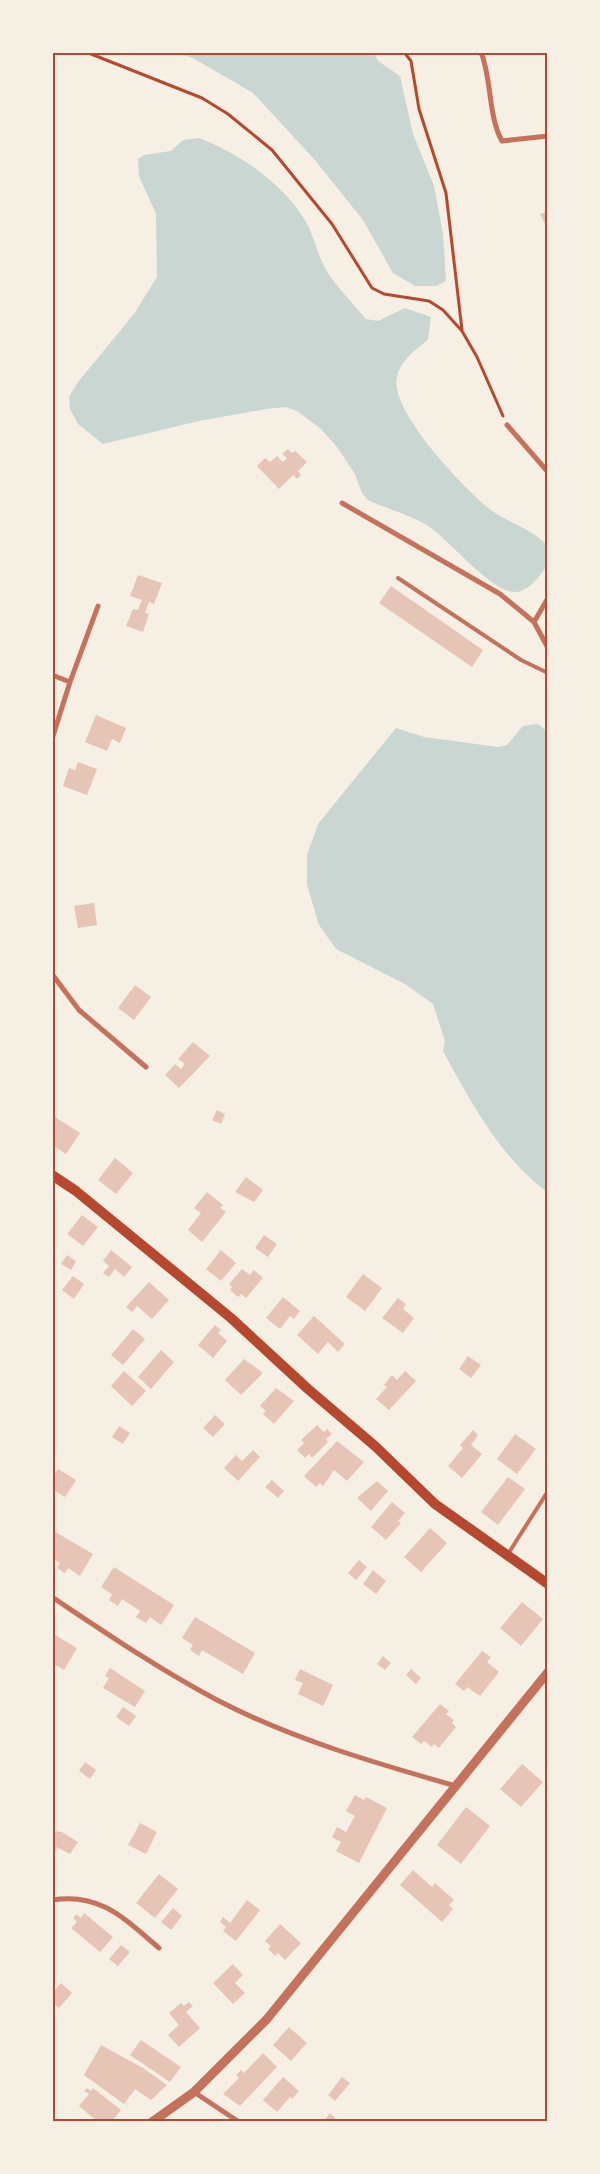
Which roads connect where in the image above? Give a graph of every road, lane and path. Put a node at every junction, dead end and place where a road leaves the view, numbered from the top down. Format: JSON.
{"nodes":[{"id":1,"x":86,"y":52,"type":"edge"},
{"id":2,"x":404,"y":52,"type":"edge"},
{"id":3,"x":481,"y":52,"type":"edge"},
{"id":4,"x":548,"y":136,"type":"edge"},
{"id":5,"x":462,"y":331,"type":"junction"},
{"id":6,"x":507,"y":425,"type":"joint"},
{"id":7,"x":548,"y":472,"type":"edge"},
{"id":8,"x":342,"y":503,"type":"dead end"},
{"id":9,"x":398,"y":578,"type":"dead end"},
{"id":10,"x":548,"y":598,"type":"edge"},
{"id":11,"x":98,"y":606,"type":"dead end"},
{"id":12,"x":534,"y":622,"type":"junction"},
{"id":13,"x":548,"y":648,"type":"edge"},
{"id":14,"x":548,"y":673,"type":"edge"},
{"id":15,"x":52,"y":675,"type":"edge"},
{"id":16,"x":70,"y":682,"type":"junction"},
{"id":17,"x":52,"y":739,"type":"edge"},
{"id":18,"x":52,"y":974,"type":"edge"},
{"id":19,"x":146,"y":1067,"type":"dead end"},
{"id":20,"x":52,"y":1176,"type":"edge"},
{"id":21,"x":548,"y":1491,"type":"edge"},
{"id":22,"x":506,"y":1556,"type":"junction"},
{"id":23,"x":548,"y":1584,"type":"edge"},
{"id":24,"x":52,"y":1597,"type":"edge"},
{"id":25,"x":548,"y":1672,"type":"edge"},
{"id":26,"x":456,"y":1786,"type":"junction"},
{"id":27,"x":52,"y":1900,"type":"edge"},
{"id":28,"x":159,"y":1948,"type":"dead end"},
{"id":29,"x":194,"y":2092,"type":"junction"},
{"id":30,"x":152,"y":2122,"type":"edge"},
{"id":31,"x":239,"y":2122,"type":"edge"}],
"edges":[{"from":1,"to":5,"type":"path"},
{"from":2,"to":5,"type":"path"},
{"from":3,"to":4,"type":"street"},
{"from":5,"to":6,"type":"path"},
{"from":6,"to":7,"type":"street"},
{"from":8,"to":12,"type":"street"},
{"from":9,"to":14,"type":"lane"},
{"from":10,"to":12,"type":"street"},
{"from":11,"to":16,"type":"street"},
{"from":12,"to":13,"type":"street"},
{"from":15,"to":16,"type":"street"},
{"from":16,"to":17,"type":"street"},
{"from":18,"to":19,"type":"street"},
{"from":20,"to":22,"type":"main road"},
{"from":21,"to":22,"type":"lane"},
{"from":22,"to":23,"type":"main road"},
{"from":24,"to":26,"type":"street"},
{"from":25,"to":26,"type":"street"},
{"from":26,"to":29,"type":"street"},
{"from":27,"to":28,"type":"street"},
{"from":29,"to":30,"type":"street"},
{"from":29,"to":31,"type":"street"}]}
